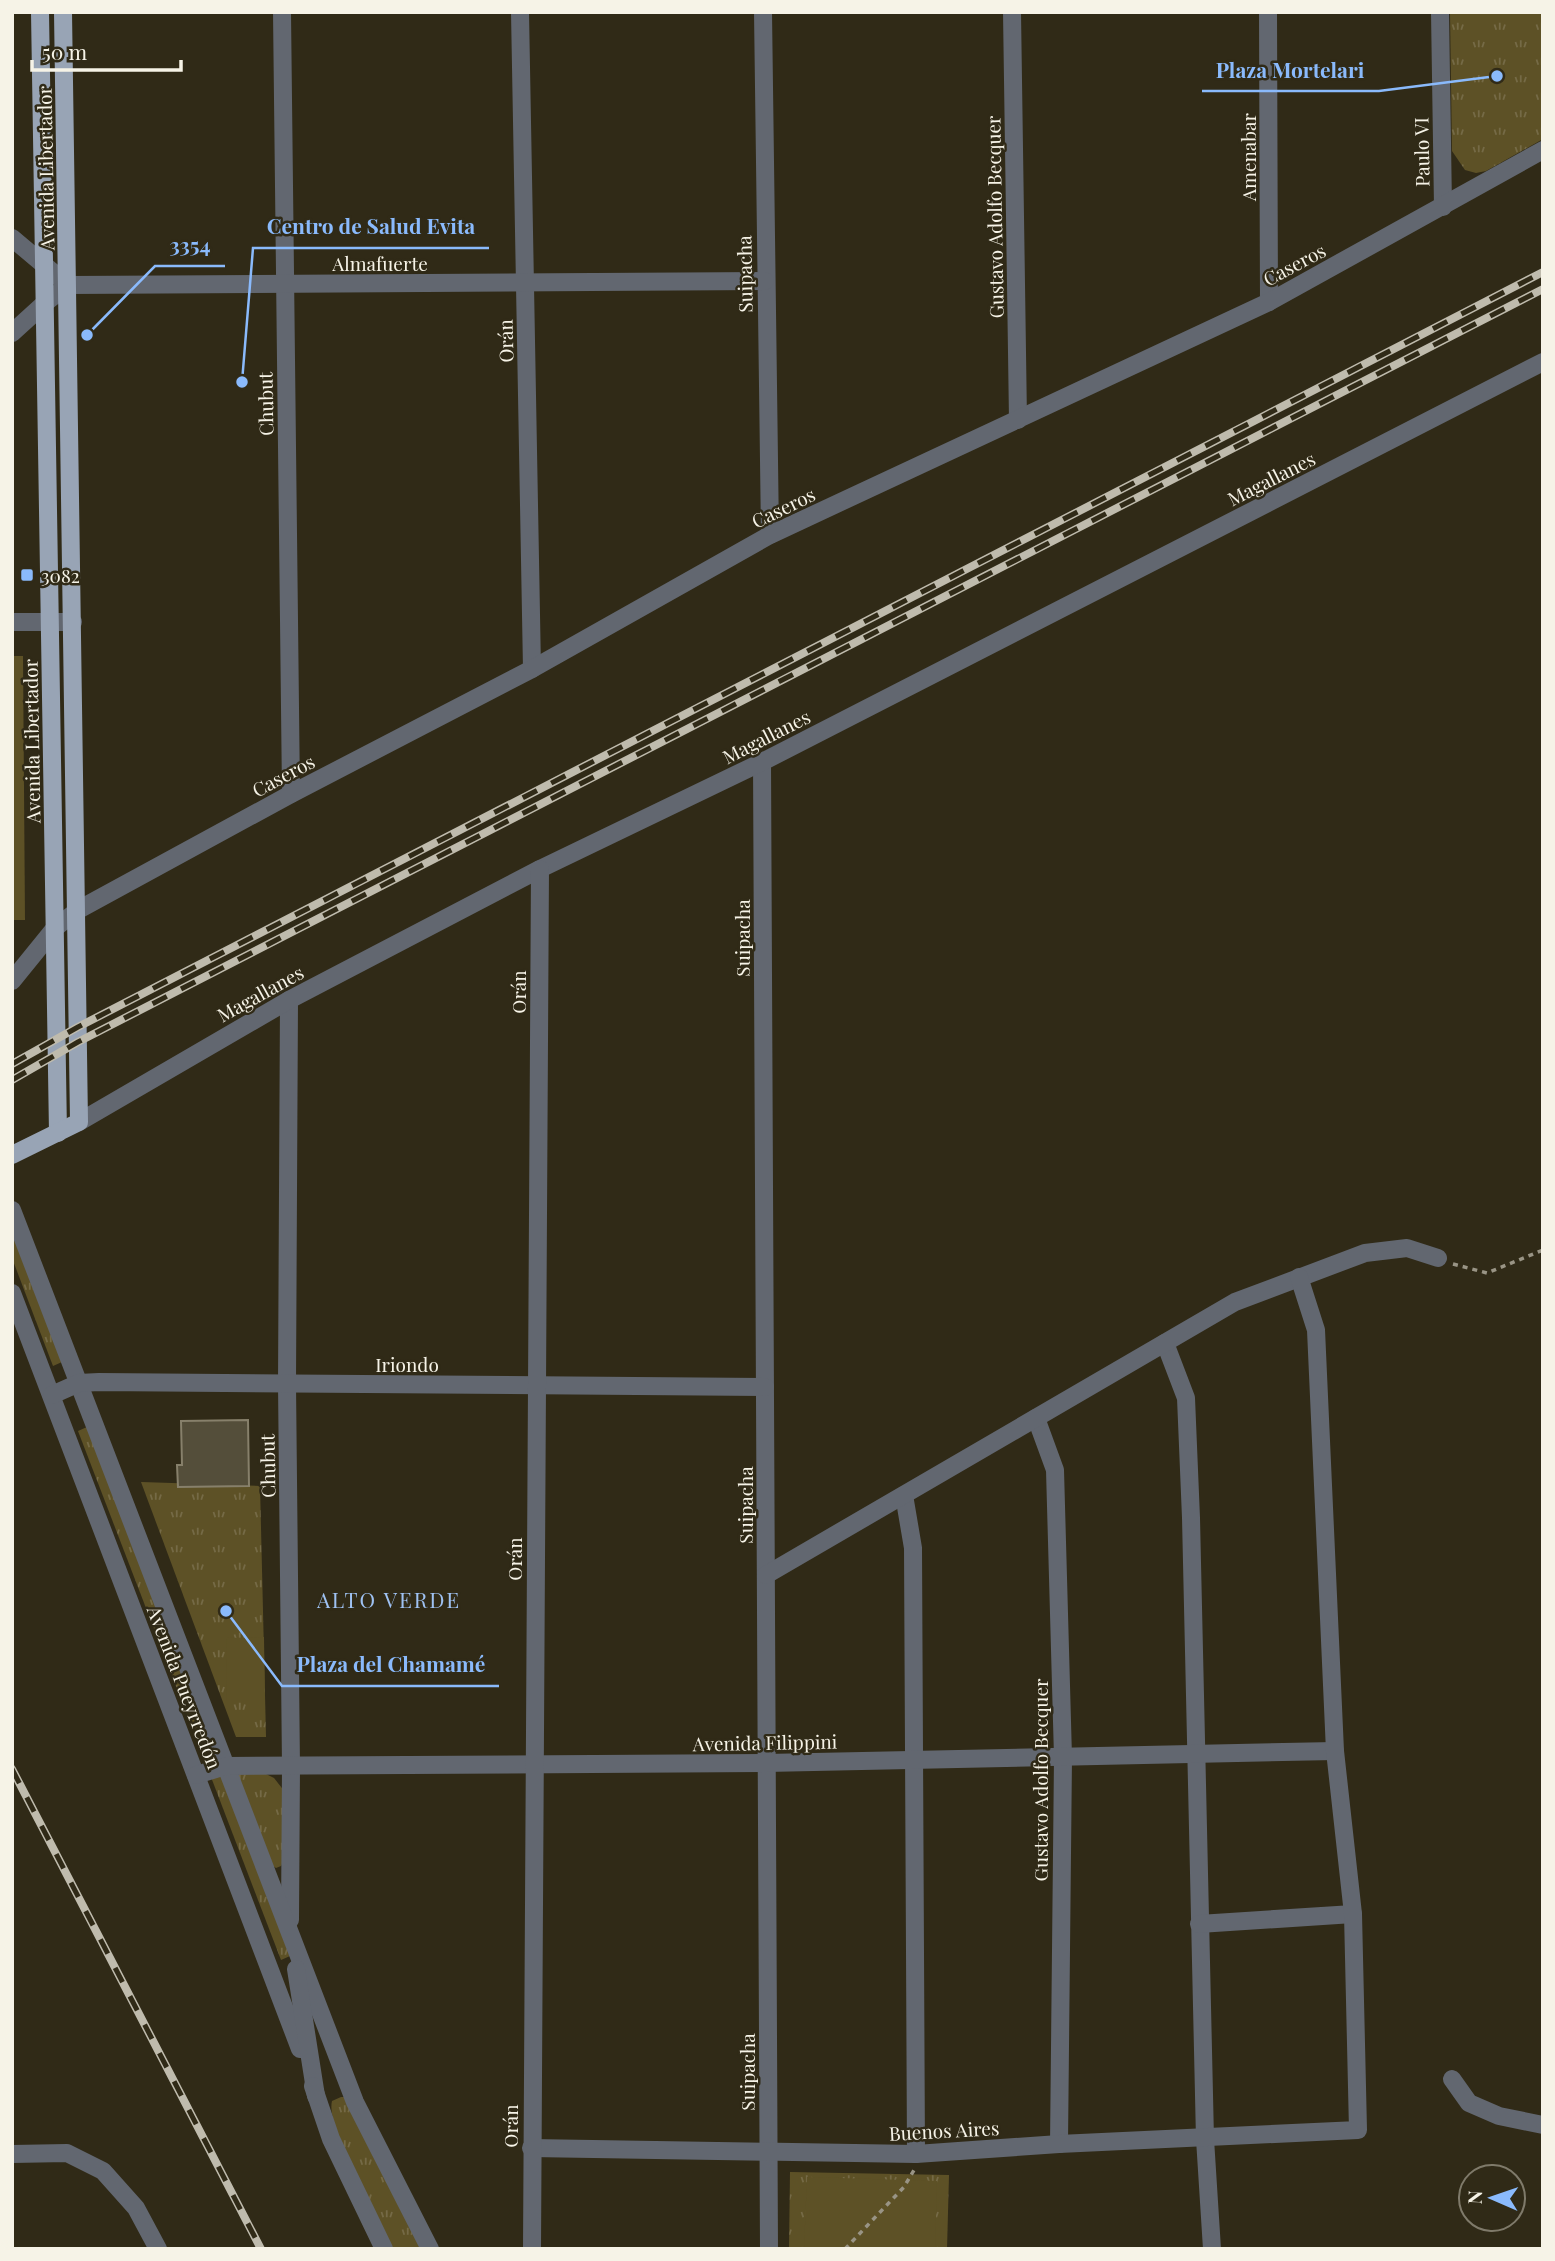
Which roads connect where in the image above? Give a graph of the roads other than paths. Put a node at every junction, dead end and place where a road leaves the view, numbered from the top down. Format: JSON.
{"nodes":[{"id":1,"x":40,"y":12,"type":"edge"},
{"id":2,"x":64,"y":12,"type":"edge"},
{"id":3,"x":282,"y":12,"type":"edge"},
{"id":4,"x":520,"y":12,"type":"edge"},
{"id":5,"x":762,"y":12,"type":"edge"},
{"id":6,"x":1012,"y":12,"type":"edge"},
{"id":7,"x":1268,"y":12,"type":"edge"},
{"id":8,"x":1440,"y":12,"type":"edge"},
{"id":9,"x":1543,"y":149,"type":"edge"},
{"id":10,"x":1443,"y":207,"type":"junction"},
{"id":11,"x":12,"y":238,"type":"edge"},
{"id":12,"x":44,"y":267,"type":"junction"},
{"id":13,"x":765,"y":281,"type":"junction"},
{"id":14,"x":525,"y":282,"type":"junction"},
{"id":15,"x":285,"y":284,"type":"junction"},
{"id":16,"x":68,"y":285,"type":"junction"},
{"id":17,"x":1269,"y":302,"type":"junction"},
{"id":18,"x":45,"y":303,"type":"junction"},
{"id":19,"x":12,"y":333,"type":"edge"},
{"id":20,"x":1543,"y":362,"type":"edge"},
{"id":21,"x":1018,"y":420,"type":"junction"},
{"id":22,"x":770,"y":535,"type":"junction"},
{"id":23,"x":12,"y":622,"type":"edge"},
{"id":24,"x":50,"y":622,"type":"junction"},
{"id":25,"x":73,"y":622,"type":"junction"},
{"id":26,"x":532,"y":669,"type":"junction"},
{"id":27,"x":762,"y":762,"type":"junction"},
{"id":28,"x":291,"y":794,"type":"junction"},
{"id":29,"x":540,"y":869,"type":"junction"},
{"id":30,"x":78,"y":910,"type":"junction"},
{"id":31,"x":55,"y":928,"type":"junction"},
{"id":32,"x":12,"y":981,"type":"edge"},
{"id":33,"x":289,"y":1000,"type":"junction"},
{"id":34,"x":79,"y":1122,"type":"junction"},
{"id":35,"x":58,"y":1133,"type":"junction"},
{"id":36,"x":12,"y":1155,"type":"edge"},
{"id":37,"x":12,"y":1210,"type":"edge"},
{"id":38,"x":1438,"y":1258,"type":"road end"},
{"id":39,"x":1299,"y":1277,"type":"junction"},
{"id":40,"x":12,"y":1293,"type":"edge"},
{"id":41,"x":1165,"y":1343,"type":"junction"},
{"id":42,"x":79,"y":1383,"type":"junction"},
{"id":43,"x":288,"y":1384,"type":"junction"},
{"id":44,"x":536,"y":1385,"type":"junction"},
{"id":45,"x":765,"y":1387,"type":"junction"},
{"id":46,"x":52,"y":1395,"type":"junction"},
{"id":47,"x":1036,"y":1418,"type":"junction"},
{"id":48,"x":904,"y":1495,"type":"junction"},
{"id":49,"x":766,"y":1576,"type":"junction"},
{"id":50,"x":1335,"y":1751,"type":"junction"},
{"id":51,"x":1195,"y":1754,"type":"junction"},
{"id":52,"x":1063,"y":1757,"type":"junction"},
{"id":53,"x":914,"y":1760,"type":"junction"},
{"id":54,"x":766,"y":1763,"type":"junction"},
{"id":55,"x":226,"y":1766,"type":"junction"},
{"id":56,"x":533,"y":1766,"type":"junction"},
{"id":57,"x":291,"y":1768,"type":"junction"},
{"id":58,"x":196,"y":1775,"type":"junction"},
{"id":59,"x":1353,"y":1914,"type":"junction"},
{"id":60,"x":1199,"y":1924,"type":"junction"},
{"id":61,"x":290,"y":1932,"type":"junction"},
{"id":62,"x":1452,"y":2079,"type":"dead end"},
{"id":63,"x":317,"y":2096,"type":"junction"},
{"id":64,"x":1543,"y":2124,"type":"edge"},
{"id":65,"x":1205,"y":2139,"type":"junction"},
{"id":66,"x":1059,"y":2144,"type":"junction"},
{"id":67,"x":531,"y":2148,"type":"junction"},
{"id":68,"x":768,"y":2151,"type":"junction"},
{"id":69,"x":12,"y":2154,"type":"edge"},
{"id":70,"x":916,"y":2154,"type":"junction"},
{"id":71,"x":158,"y":2249,"type":"edge"},
{"id":72,"x":384,"y":2249,"type":"edge"},
{"id":73,"x":430,"y":2249,"type":"edge"},
{"id":74,"x":532,"y":2249,"type":"edge"},
{"id":75,"x":769,"y":2249,"type":"edge"},
{"id":76,"x":1212,"y":2249,"type":"edge"}],
"edges":[{"from":1,"to":12,"type":"main road","name":"Avenida Libertador"},
{"from":2,"to":16,"type":"main road","name":"Avenida Libertador"},
{"from":3,"to":15,"type":"street","name":"Chubut"},
{"from":4,"to":14,"type":"street","name":"Orán"},
{"from":5,"to":13,"type":"street","name":"Suipacha"},
{"from":6,"to":21,"type":"street","name":"Gustavo Adolfo Becquer"},
{"from":7,"to":17,"type":"street","name":"Amenabar"},
{"from":8,"to":10,"type":"street","name":"Paulo VI"},
{"from":9,"to":10,"type":"street","name":"Caseros"},
{"from":10,"to":17,"type":"street","name":"Caseros"},
{"from":11,"to":12,"type":"street"},
{"from":12,"to":16,"type":"street"},
{"from":12,"to":18,"type":"main road","name":"Avenida Libertador"},
{"from":13,"to":14,"type":"street","name":"Almafuerte"},
{"from":13,"to":22,"type":"street","name":"Suipacha"},
{"from":14,"to":15,"type":"street","name":"Almafuerte"},
{"from":14,"to":26,"type":"street","name":"Orán"},
{"from":15,"to":16,"type":"street","name":"Almafuerte"},
{"from":15,"to":28,"type":"street","name":"Chubut"},
{"from":16,"to":18,"type":"street"},
{"from":16,"to":25,"type":"main road","name":"Avenida Libertador"},
{"from":17,"to":21,"type":"street","name":"Caseros"},
{"from":18,"to":19,"type":"street"},
{"from":18,"to":24,"type":"main road","name":"Avenida Libertador"},
{"from":20,"to":27,"type":"street","name":"Magallanes"},
{"from":21,"to":22,"type":"street","name":"Caseros"},
{"from":22,"to":26,"type":"street","name":"Caseros"},
{"from":23,"to":24,"type":"street"},
{"from":24,"to":25,"type":"street"},
{"from":24,"to":31,"type":"main road","name":"Avenida Libertador"},
{"from":25,"to":30,"type":"main road","name":"Avenida Libertador"},
{"from":26,"to":28,"type":"street","name":"Caseros"},
{"from":27,"to":29,"type":"street","name":"Magallanes"},
{"from":27,"to":45,"type":"street","name":"Suipacha"},
{"from":28,"to":30,"type":"street","name":"Caseros"},
{"from":29,"to":33,"type":"street","name":"Magallanes"},
{"from":29,"to":44,"type":"street","name":"Orán"},
{"from":30,"to":31,"type":"street","name":"Caseros"},
{"from":30,"to":34,"type":"main road","name":"Avenida Libertador"},
{"from":31,"to":32,"type":"street","name":"Caseros"},
{"from":31,"to":35,"type":"main road","name":"Avenida Libertador"},
{"from":33,"to":34,"type":"street","name":"Magallanes"},
{"from":33,"to":43,"type":"street","name":"Chubut"},
{"from":34,"to":35,"type":"main road","name":"Magallanes"},
{"from":35,"to":36,"type":"main road","name":"Magallanes"},
{"from":37,"to":42,"type":"street","name":"Avenida Pueyrredón"},
{"from":38,"to":39,"type":"street"},
{"from":39,"to":41,"type":"street"},
{"from":39,"to":50,"type":"street"},
{"from":40,"to":46,"type":"street","name":"Avenida Pueyrredón"},
{"from":41,"to":47,"type":"street"},
{"from":41,"to":51,"type":"street"},
{"from":42,"to":43,"type":"street","name":"Iriondo"},
{"from":42,"to":46,"type":"street","name":"Iriondo"},
{"from":42,"to":55,"type":"street","name":"Avenida Pueyrredón"},
{"from":43,"to":44,"type":"street","name":"Iriondo"},
{"from":43,"to":57,"type":"street","name":"Chubut"},
{"from":44,"to":45,"type":"street","name":"Iriondo"},
{"from":44,"to":56,"type":"street","name":"Orán"},
{"from":45,"to":49,"type":"street","name":"Suipacha"},
{"from":46,"to":58,"type":"street","name":"Avenida Pueyrredón"},
{"from":47,"to":48,"type":"street"},
{"from":47,"to":52,"type":"street","name":"Gustavo Adolfo Becquer"},
{"from":48,"to":49,"type":"street"},
{"from":48,"to":53,"type":"street"},
{"from":49,"to":54,"type":"street","name":"Suipacha"},
{"from":50,"to":51,"type":"street","name":"Avenida Filippini"},
{"from":50,"to":59,"type":"street"},
{"from":51,"to":52,"type":"street","name":"Avenida Filippini"},
{"from":51,"to":60,"type":"street"},
{"from":52,"to":53,"type":"street","name":"Avenida Filippini"},
{"from":52,"to":66,"type":"street","name":"Gustavo Adolfo Becquer"},
{"from":53,"to":54,"type":"street","name":"Avenida Filippini"},
{"from":53,"to":70,"type":"street"},
{"from":54,"to":56,"type":"street","name":"Avenida Filippini"},
{"from":54,"to":68,"type":"street","name":"Suipacha"},
{"from":55,"to":57,"type":"street","name":"Avenida Filippini"},
{"from":55,"to":58,"type":"street","name":"Avenida Filippini"},
{"from":55,"to":61,"type":"street","name":"Avenida Pueyrredón"},
{"from":56,"to":57,"type":"street","name":"Avenida Filippini"},
{"from":56,"to":67,"type":"street","name":"Orán"},
{"from":57,"to":61,"type":"street","name":"Chubut"},
{"from":58,"to":63,"type":"street","name":"Avenida Pueyrredón"},
{"from":59,"to":60,"type":"street"},
{"from":59,"to":65,"type":"street","name":"Buenos Aires"},
{"from":60,"to":65,"type":"street"},
{"from":61,"to":63,"type":"street","name":"Avenida Pueyrredón"},
{"from":61,"to":73,"type":"street","name":"Avenida Pueyrredón"},
{"from":62,"to":64,"type":"street"},
{"from":63,"to":72,"type":"street","name":"Avenida Pueyrredón"},
{"from":65,"to":66,"type":"street","name":"Buenos Aires"},
{"from":65,"to":76,"type":"street"},
{"from":66,"to":70,"type":"street","name":"Buenos Aires"},
{"from":67,"to":68,"type":"street","name":"Buenos Aires"},
{"from":67,"to":74,"type":"street","name":"Orán"},
{"from":68,"to":70,"type":"street","name":"Buenos Aires"},
{"from":68,"to":75,"type":"street","name":"Suipacha"},
{"from":69,"to":71,"type":"street"}]}
